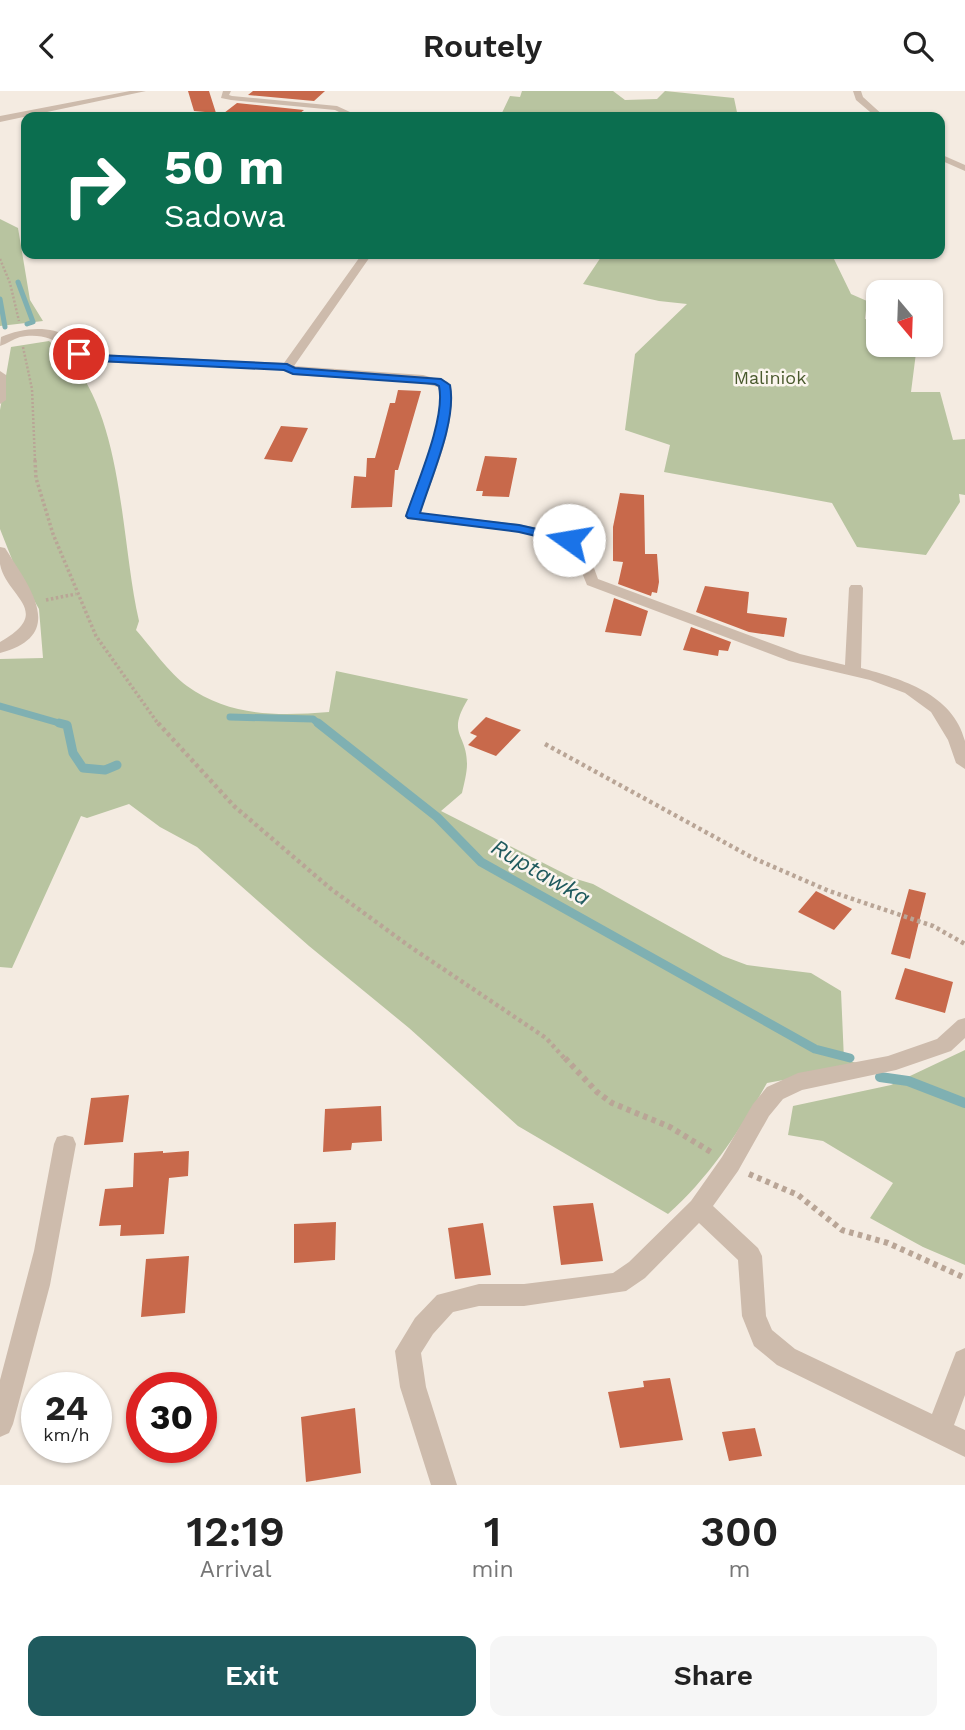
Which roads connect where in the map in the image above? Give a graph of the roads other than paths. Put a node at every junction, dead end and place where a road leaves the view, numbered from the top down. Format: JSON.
{"nodes":[{"id":1,"x":142,"y":91,"type":"edge"},
{"id":2,"x":227,"y":91,"type":"edge"},
{"id":3,"x":857,"y":91,"type":"edge"},
{"id":4,"x":36,"y":112,"type":"edge"},
{"id":5,"x":346,"y":112,"type":"edge"},
{"id":6,"x":875,"y":112,"type":"edge"},
{"id":7,"x":21,"y":115,"type":"edge"},
{"id":8,"x":16,"y":116,"type":"junction"},
{"id":9,"x":21,"y":118,"type":"edge"},
{"id":10,"x":0,"y":119,"type":"edge"},
{"id":11,"x":945,"y":159,"type":"edge"},
{"id":12,"x":965,"y":168,"type":"edge"},
{"id":13,"x":363,"y":259,"type":"edge"},
{"id":14,"x":0,"y":343,"type":"edge"},
{"id":15,"x":287,"y":367,"type":"junction"},
{"id":16,"x":0,"y":375,"type":"edge"},
{"id":17,"x":0,"y":400,"type":"edge"},
{"id":18,"x":0,"y":551,"type":"edge"},
{"id":19,"x":856,"y":588,"type":"dead end"},
{"id":20,"x":0,"y":648,"type":"edge"},
{"id":21,"x":853,"y":671,"type":"junction"},
{"id":22,"x":965,"y":763,"type":"edge"},
{"id":23,"x":965,"y":1026,"type":"edge"},
{"id":24,"x":65,"y":1144,"type":"dead end"},
{"id":25,"x":699,"y":1208,"type":"junction"},
{"id":26,"x":965,"y":1360,"type":"edge"},
{"id":27,"x":0,"y":1424,"type":"edge"},
{"id":28,"x":939,"y":1430,"type":"junction"},
{"id":29,"x":965,"y":1444,"type":"edge"},
{"id":30,"x":444,"y":1485,"type":"edge"}],
"edges":[{"from":1,"to":4,"type":"street"},
{"from":2,"to":5,"type":"street"},
{"from":3,"to":6,"type":"street"},
{"from":7,"to":8,"type":"street"},
{"from":8,"to":9,"type":"street"},
{"from":8,"to":10,"type":"street"},
{"from":11,"to":12,"type":"street"},
{"from":13,"to":15,"type":"street"},
{"from":14,"to":15,"type":"street"},
{"from":15,"to":21,"type":"street"},
{"from":16,"to":17,"type":"street"},
{"from":18,"to":20,"type":"street"},
{"from":19,"to":21,"type":"street"},
{"from":21,"to":22,"type":"street"},
{"from":23,"to":25,"type":"street"},
{"from":24,"to":27,"type":"street"},
{"from":25,"to":28,"type":"street"},
{"from":25,"to":30,"type":"street"},
{"from":26,"to":28,"type":"street"},
{"from":28,"to":29,"type":"street"}]}
